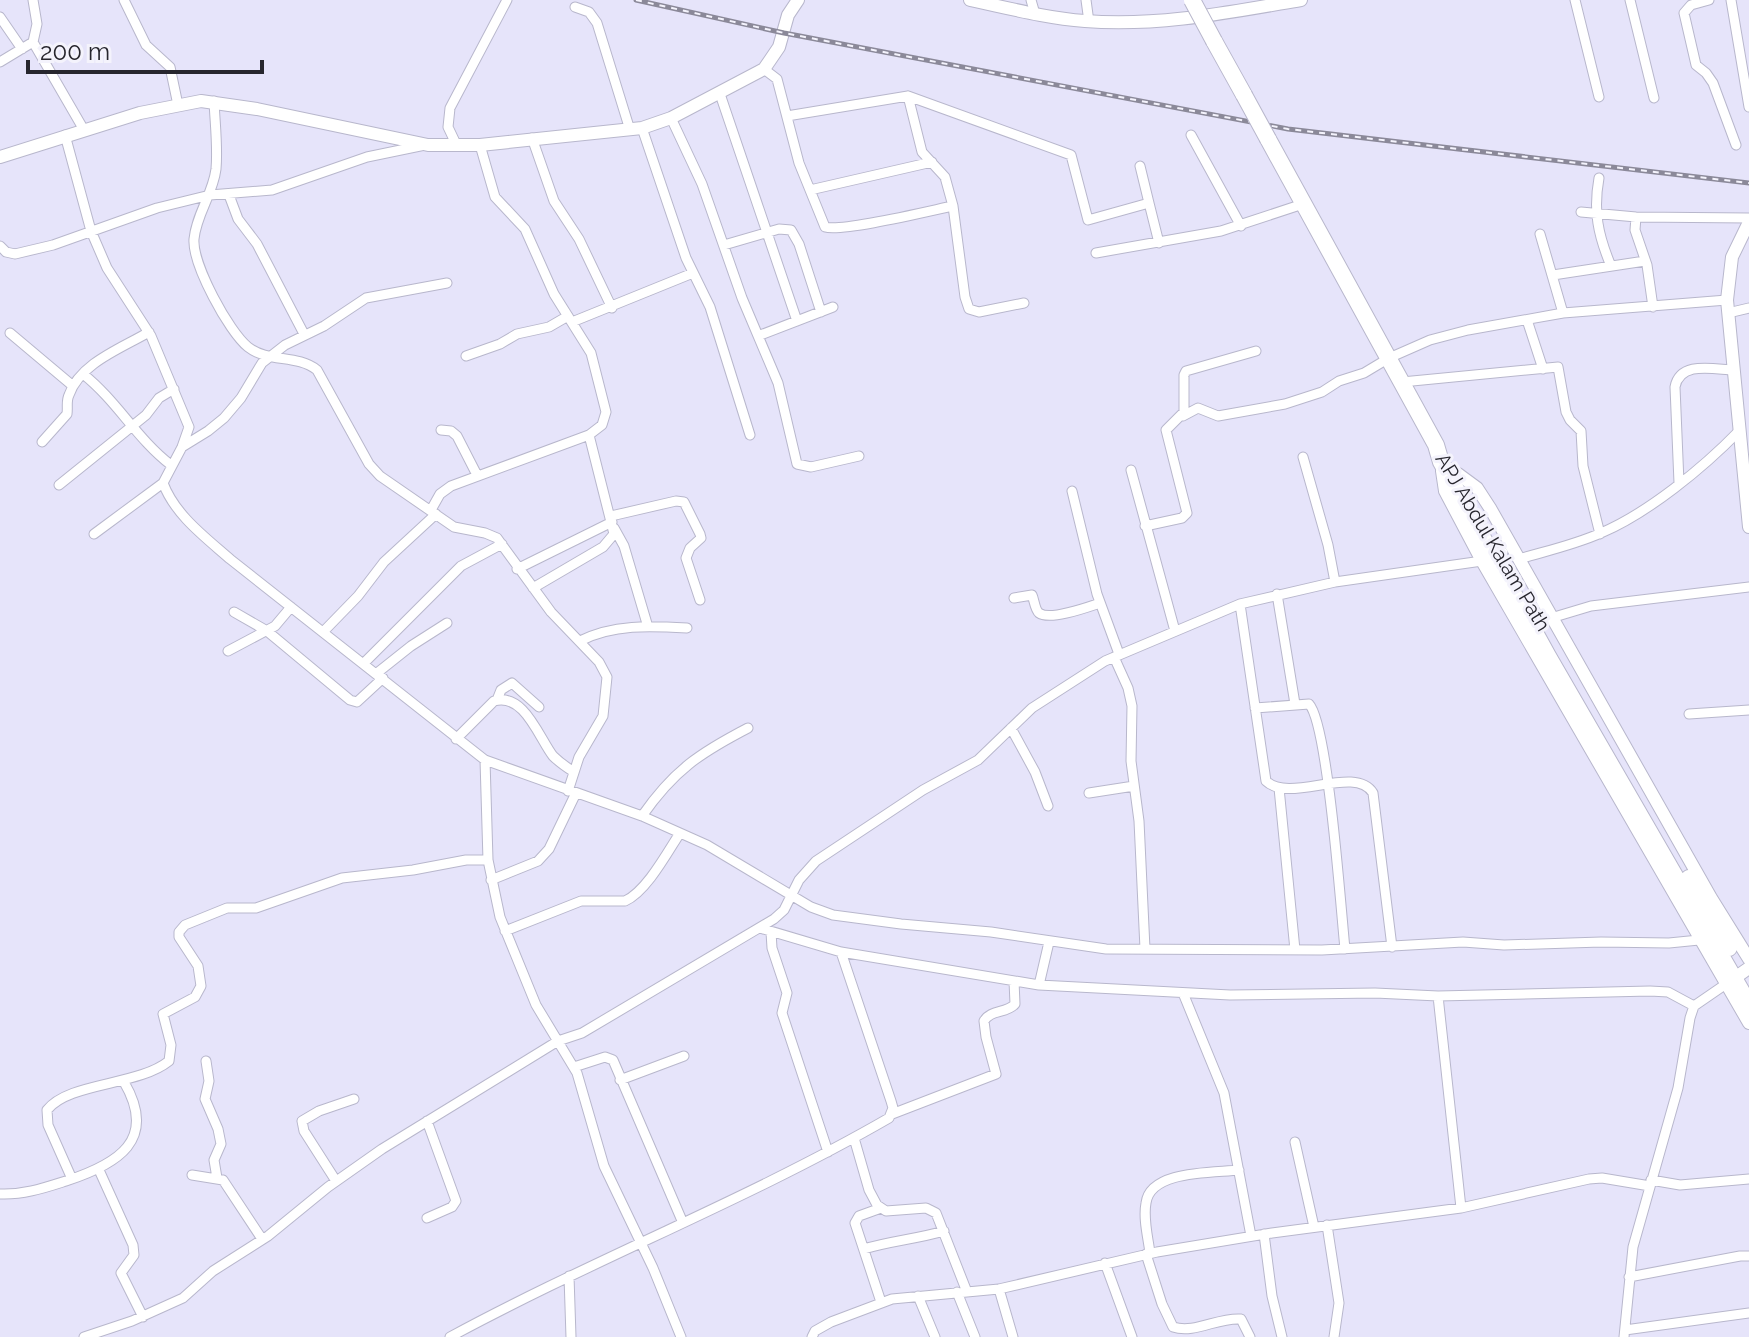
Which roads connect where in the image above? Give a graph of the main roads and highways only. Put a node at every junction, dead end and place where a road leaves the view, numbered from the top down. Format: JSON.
{"nodes":[{"id":1,"x":1192,"y":0,"type":"edge"},
{"id":2,"x":1436,"y":445,"type":"junction"},
{"id":3,"x":1499,"y":557,"type":"junction"},
{"id":4,"x":1742,"y":975,"type":"edge"},
{"id":5,"x":1749,"y":1004,"type":"edge"}],
"edges":[{"from":1,"to":2,"type":"highway","bridge":true},
{"from":2,"to":3,"type":"highway","name":"APJ Abdul Kalam Path"},
{"from":2,"to":3,"type":"highway","name":"APJ Abdul Kalam Path"},
{"from":3,"to":4,"type":"highway","name":"APJ Abdul Kalam Path"},
{"from":4,"to":5,"type":"highway","name":"APJ Abdul Kalam Path"}]}
